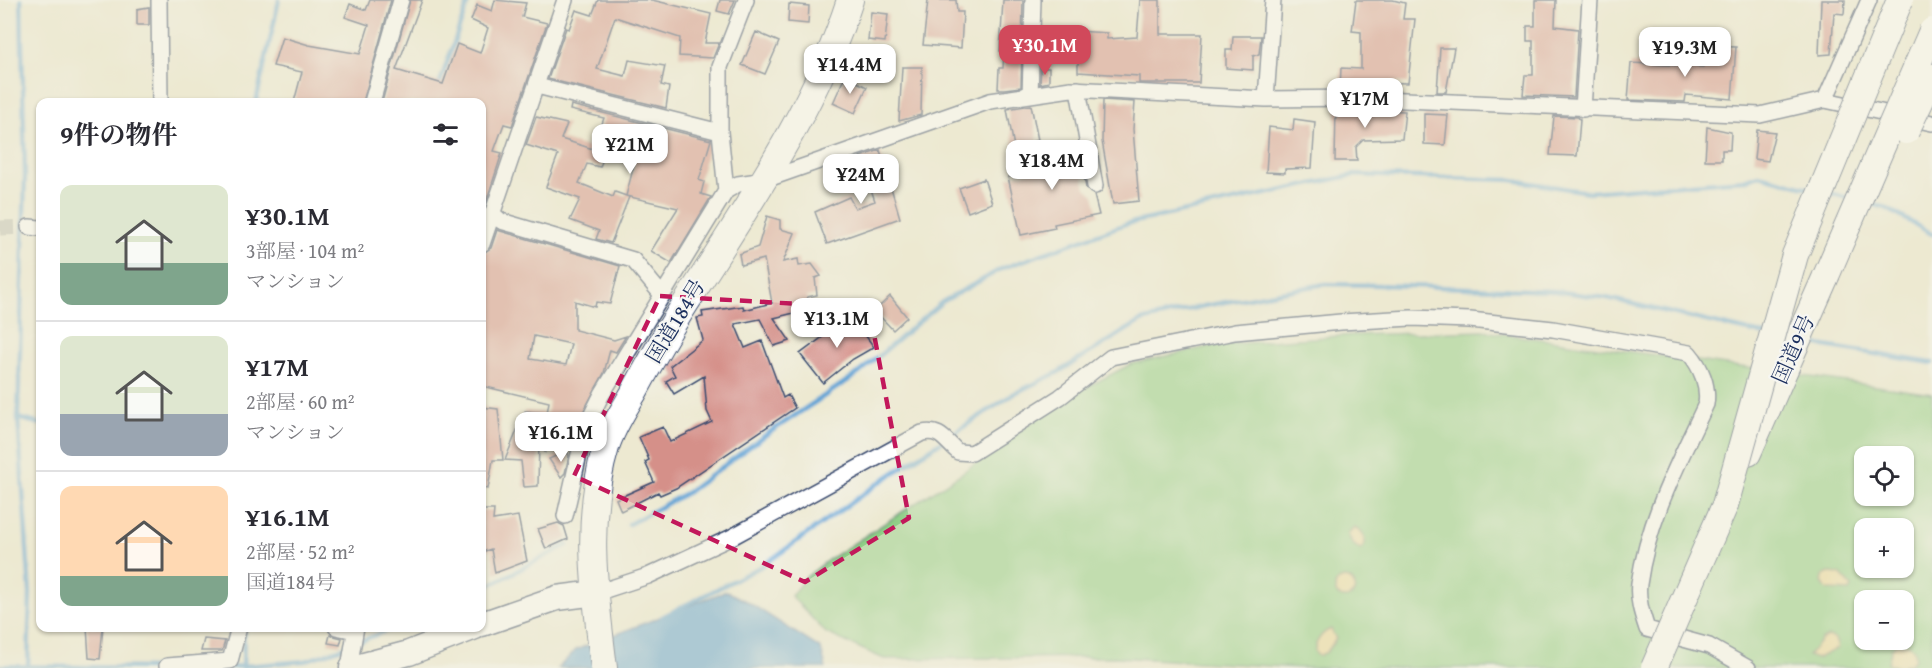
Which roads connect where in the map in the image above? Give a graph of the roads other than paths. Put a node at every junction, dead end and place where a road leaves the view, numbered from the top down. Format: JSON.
{"nodes":[{"id":1,"x":159,"y":0,"type":"edge"},
{"id":2,"x":401,"y":0,"type":"edge"},
{"id":3,"x":565,"y":0,"type":"edge"},
{"id":4,"x":746,"y":0,"type":"edge"},
{"id":5,"x":850,"y":0,"type":"edge"},
{"id":6,"x":1033,"y":0,"type":"edge"},
{"id":7,"x":1273,"y":0,"type":"edge"},
{"id":8,"x":1590,"y":0,"type":"edge"},
{"id":9,"x":1869,"y":0,"type":"edge"},
{"id":10,"x":1900,"y":0,"type":"edge"},
{"id":11,"x":1932,"y":31,"type":"edge"},
{"id":12,"x":1932,"y":77,"type":"edge"},
{"id":13,"x":537,"y":86,"type":"junction"},
{"id":14,"x":1078,"y":89,"type":"junction"},
{"id":15,"x":1030,"y":95,"type":"junction"},
{"id":16,"x":160,"y":98,"type":"edge"},
{"id":17,"x":373,"y":98,"type":"edge"},
{"id":18,"x":1266,"y":99,"type":"junction"},
{"id":19,"x":1825,"y":100,"type":"junction"},
{"id":20,"x":1583,"y":109,"type":"junction"},
{"id":21,"x":1932,"y":123,"type":"edge"},
{"id":22,"x":720,"y":132,"type":"junction"},
{"id":23,"x":765,"y":180,"type":"junction"},
{"id":24,"x":1095,"y":186,"type":"dead end"},
{"id":25,"x":726,"y":191,"type":"junction"},
{"id":26,"x":492,"y":213,"type":"junction"},
{"id":27,"x":486,"y":232,"type":"edge"},
{"id":28,"x":1826,"y":276,"type":"junction"},
{"id":29,"x":662,"y":295,"type":"junction"},
{"id":30,"x":1725,"y":505,"type":"junction"},
{"id":31,"x":565,"y":516,"type":"dead end"},
{"id":32,"x":596,"y":593,"type":"junction"},
{"id":33,"x":486,"y":623,"type":"edge"},
{"id":34,"x":238,"y":632,"type":"edge"},
{"id":35,"x":356,"y":632,"type":"edge"},
{"id":36,"x":462,"y":632,"type":"edge"},
{"id":37,"x":167,"y":666,"type":"dead end"},
{"id":38,"x":350,"y":668,"type":"edge"},
{"id":39,"x":604,"y":668,"type":"edge"},
{"id":40,"x":1654,"y":668,"type":"edge"},
{"id":41,"x":1748,"y":668,"type":"edge"}],
"edges":[{"from":1,"to":16,"type":"street"},
{"from":2,"to":17,"type":"street"},
{"from":3,"to":13,"type":"street"},
{"from":4,"to":22,"type":"street"},
{"from":5,"to":23,"type":"highway","name":"国道184号"},
{"from":6,"to":15,"type":"street"},
{"from":7,"to":18,"type":"street"},
{"from":8,"to":20,"type":"street"},
{"from":9,"to":19,"type":"street"},
{"from":10,"to":30,"type":"highway","bridge":true},
{"from":11,"to":28,"type":"highway","name":"国道9号","bridge":true},
{"from":12,"to":28,"type":"highway","bridge":true},
{"from":13,"to":22,"type":"street"},
{"from":13,"to":26,"type":"street"},
{"from":14,"to":15,"type":"street"},
{"from":14,"to":18,"type":"street"},
{"from":14,"to":24,"type":"street"},
{"from":15,"to":23,"type":"street"},
{"from":18,"to":20,"type":"street"},
{"from":19,"to":20,"type":"street"},
{"from":19,"to":21,"type":"street"},
{"from":22,"to":25,"type":"street"},
{"from":23,"to":25,"type":"street"},
{"from":23,"to":32,"type":"highway","name":"国道184号"},
{"from":25,"to":29,"type":"street"},
{"from":26,"to":27,"type":"street"},
{"from":26,"to":29,"type":"street"},
{"from":28,"to":30,"type":"highway","name":"国道9号","bridge":true},
{"from":29,"to":31,"type":"street"},
{"from":30,"to":40,"type":"highway","name":"国道9号","bridge":true},
{"from":32,"to":33,"type":"main road"},
{"from":32,"to":39,"type":"highway","name":"国道184号"},
{"from":32,"to":41,"type":"street"},
{"from":34,"to":37,"type":"street"},
{"from":35,"to":38,"type":"street"},
{"from":36,"to":38,"type":"main road"}]}
